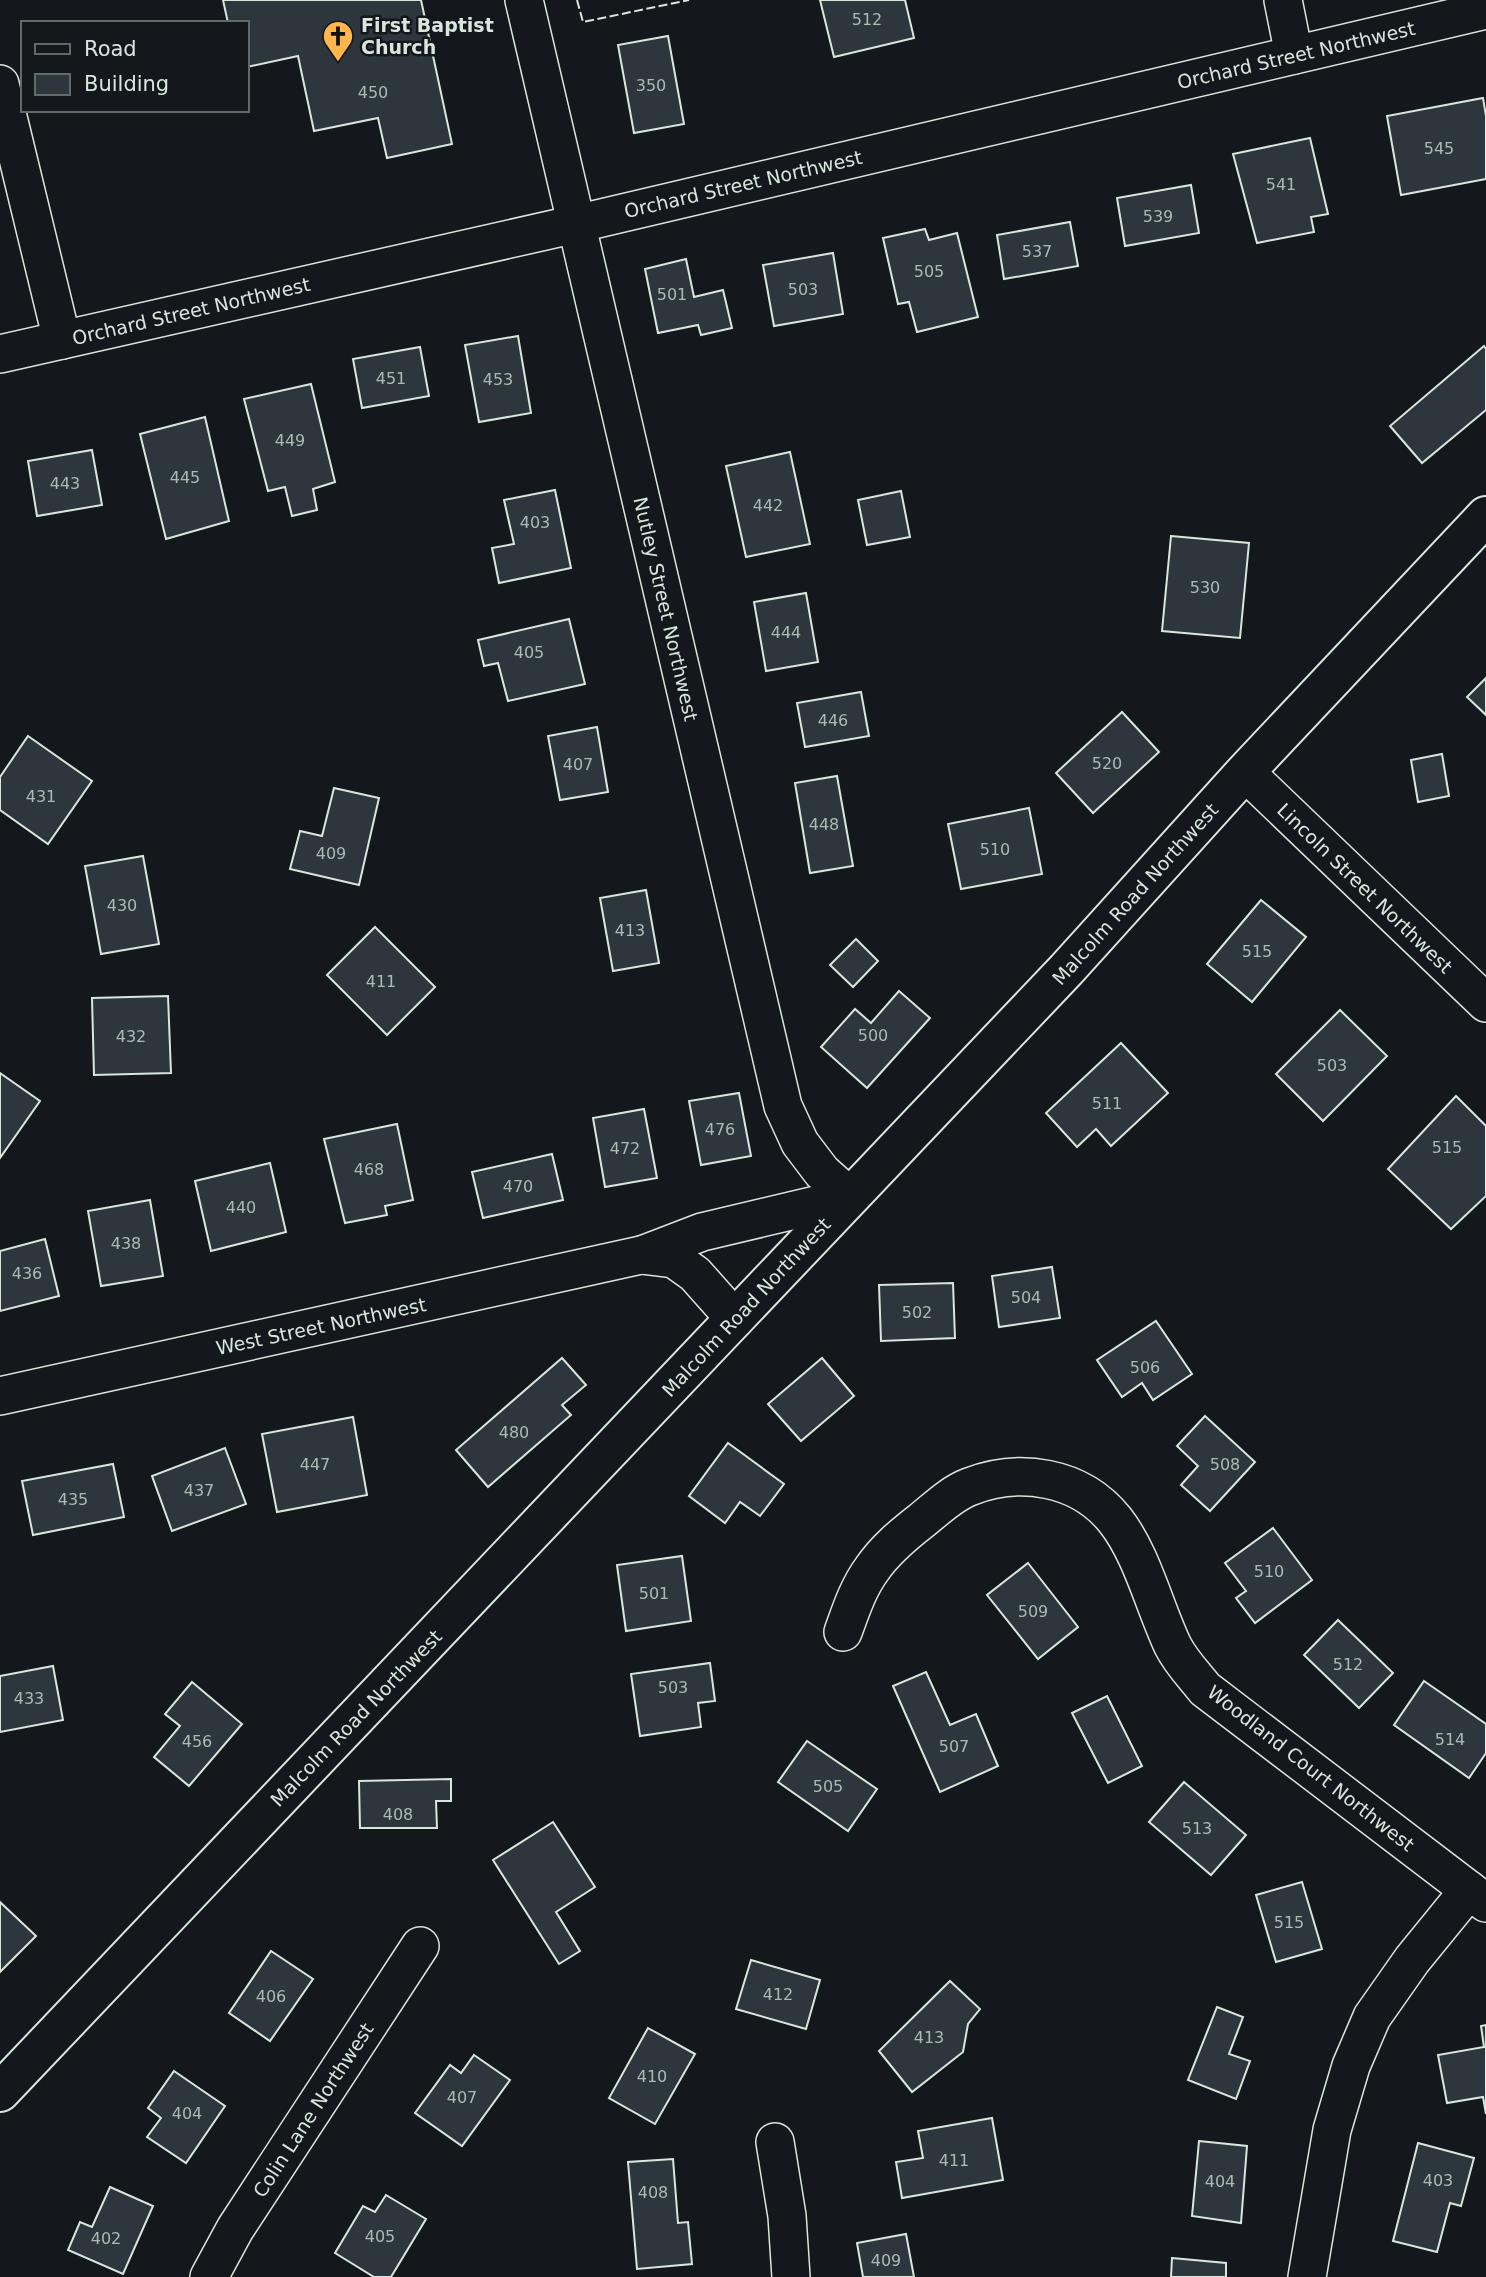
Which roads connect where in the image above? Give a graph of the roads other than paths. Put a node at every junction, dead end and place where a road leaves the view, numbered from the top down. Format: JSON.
{"nodes":[{"id":1,"x":524,"y":0,"type":"edge"},
{"id":2,"x":1283,"y":0,"type":"edge"},
{"id":3,"x":1486,"y":10,"type":"edge"},
{"id":4,"x":1294,"y":55,"type":"junction"},
{"id":5,"x":0,"y":84,"type":"edge"},
{"id":6,"x":576,"y":224,"type":"junction"},
{"id":7,"x":62,"y":340,"type":"junction"},
{"id":8,"x":0,"y":354,"type":"edge"},
{"id":9,"x":1486,"y":516,"type":"edge"},
{"id":10,"x":1245,"y":772,"type":"junction"},
{"id":11,"x":1486,"y":1003,"type":"edge"},
{"id":12,"x":850,"y":1197,"type":"junction"},
{"id":13,"x":641,"y":1255,"type":"junction"},
{"id":14,"x":735,"y":1319,"type":"junction"},
{"id":15,"x":0,"y":1396,"type":"edge"},
{"id":16,"x":843,"y":1632,"type":"dead end"},
{"id":17,"x":1478,"y":1896,"type":"edge"},
{"id":18,"x":420,"y":1946,"type":"dead end"},
{"id":19,"x":0,"y":2092,"type":"edge"},
{"id":20,"x":775,"y":2142,"type":"dead end"},
{"id":21,"x":209,"y":2277,"type":"edge"},
{"id":22,"x":791,"y":2277,"type":"edge"},
{"id":23,"x":1307,"y":2277,"type":"edge"}],
"edges":[{"from":1,"to":6,"type":"street","name":"Nutley Street Northwest"},
{"from":2,"to":4,"type":"street"},
{"from":3,"to":4,"type":"street","name":"Orchard Street Northwest"},
{"from":4,"to":6,"type":"street","name":"Orchard Street Northwest"},
{"from":5,"to":7,"type":"street"},
{"from":6,"to":7,"type":"street","name":"Orchard Street Northwest"},
{"from":6,"to":12,"type":"street","name":"Nutley Street Northwest"},
{"from":7,"to":8,"type":"street","name":"Orchard Street Northwest"},
{"from":9,"to":10,"type":"main road","name":"Malcolm Road Northwest"},
{"from":10,"to":11,"type":"street","name":"Lincoln Street Northwest"},
{"from":10,"to":12,"type":"main road","name":"Malcolm Road Northwest"},
{"from":12,"to":13,"type":"street","name":"West Street Northwest"},
{"from":12,"to":14,"type":"main road","name":"Malcolm Road Northwest"},
{"from":13,"to":14,"type":"street","name":"West Street Northwest"},
{"from":13,"to":15,"type":"street","name":"West Street Northwest"},
{"from":14,"to":19,"type":"main road","name":"Malcolm Road Northwest"},
{"from":16,"to":17,"type":"street","name":"Woodland Court Northwest"},
{"from":17,"to":23,"type":"street"},
{"from":18,"to":21,"type":"street","name":"Colin Lane Northwest"},
{"from":20,"to":22,"type":"street"}]}
